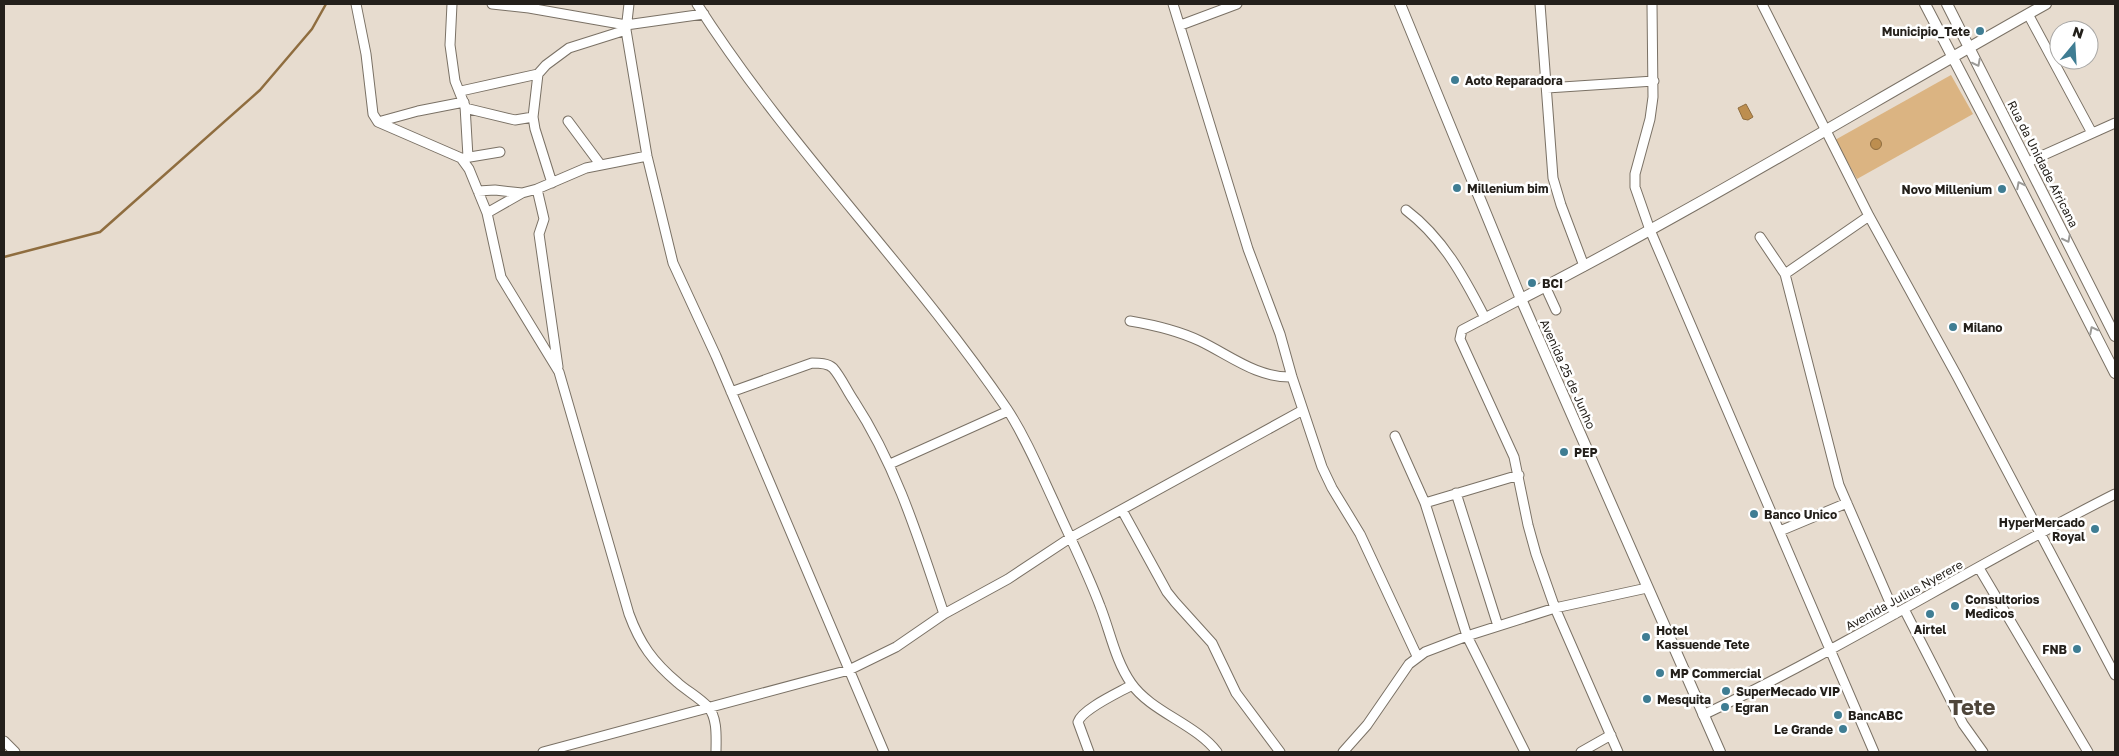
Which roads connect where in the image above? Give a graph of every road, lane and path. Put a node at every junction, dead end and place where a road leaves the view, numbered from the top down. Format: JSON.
{"nodes":[{"id":1,"x":356,"y":4,"type":"edge"},
{"id":2,"x":452,"y":4,"type":"edge"},
{"id":3,"x":492,"y":4,"type":"edge"},
{"id":4,"x":629,"y":4,"type":"edge"},
{"id":5,"x":697,"y":4,"type":"edge"},
{"id":6,"x":1173,"y":4,"type":"edge"},
{"id":7,"x":1237,"y":4,"type":"edge"},
{"id":8,"x":1400,"y":4,"type":"edge"},
{"id":9,"x":1540,"y":4,"type":"edge"},
{"id":10,"x":1652,"y":4,"type":"edge"},
{"id":11,"x":1762,"y":4,"type":"edge"},
{"id":12,"x":1925,"y":4,"type":"edge"},
{"id":13,"x":1947,"y":4,"type":"edge"},
{"id":14,"x":2046,"y":4,"type":"edge"},
{"id":15,"x":704,"y":14,"type":"junction"},
{"id":16,"x":2028,"y":14,"type":"junction"},
{"id":17,"x":1181,"y":25,"type":"junction"},
{"id":18,"x":626,"y":28,"type":"junction"},
{"id":19,"x":1969,"y":47,"type":"junction"},
{"id":20,"x":1953,"y":56,"type":"junction"},
{"id":21,"x":538,"y":74,"type":"junction"},
{"id":22,"x":1654,"y":81,"type":"junction"},
{"id":23,"x":1547,"y":88,"type":"junction"},
{"id":24,"x":460,"y":91,"type":"junction"},
{"id":25,"x":464,"y":105,"type":"junction"},
{"id":26,"x":533,"y":117,"type":"junction"},
{"id":27,"x":568,"y":121,"type":"dead end"},
{"id":28,"x":378,"y":122,"type":"junction"},
{"id":29,"x":2115,"y":122,"type":"edge"},
{"id":30,"x":1826,"y":131,"type":"junction"},
{"id":31,"x":2092,"y":132,"type":"junction"},
{"id":32,"x":500,"y":152,"type":"dead end"},
{"id":33,"x":647,"y":156,"type":"junction"},
{"id":34,"x":465,"y":158,"type":"junction"},
{"id":35,"x":2028,"y":162,"type":"junction"},
{"id":36,"x":600,"y":164,"type":"junction"},
{"id":37,"x":552,"y":183,"type":"junction"},
{"id":38,"x":537,"y":189,"type":"junction"},
{"id":39,"x":478,"y":191,"type":"junction"},
{"id":40,"x":522,"y":193,"type":"junction"},
{"id":41,"x":1406,"y":210,"type":"dead end"},
{"id":42,"x":487,"y":213,"type":"junction"},
{"id":43,"x":1869,"y":216,"type":"junction"},
{"id":44,"x":1650,"y":230,"type":"junction"},
{"id":45,"x":1760,"y":237,"type":"dead end"},
{"id":46,"x":1584,"y":266,"type":"junction"},
{"id":47,"x":1785,"y":274,"type":"junction"},
{"id":48,"x":1546,"y":286,"type":"junction"},
{"id":49,"x":1521,"y":299,"type":"junction"},
{"id":50,"x":1556,"y":310,"type":"dead end"},
{"id":51,"x":1485,"y":318,"type":"junction"},
{"id":52,"x":1130,"y":321,"type":"dead end"},
{"id":53,"x":2115,"y":336,"type":"edge"},
{"id":54,"x":559,"y":372,"type":"junction"},
{"id":55,"x":2115,"y":373,"type":"edge"},
{"id":56,"x":1292,"y":377,"type":"junction"},
{"id":57,"x":731,"y":392,"type":"junction"},
{"id":58,"x":1303,"y":410,"type":"junction"},
{"id":59,"x":1008,"y":411,"type":"junction"},
{"id":60,"x":1395,"y":436,"type":"dead end"},
{"id":61,"x":890,"y":464,"type":"junction"},
{"id":62,"x":1519,"y":475,"type":"junction"},
{"id":63,"x":1456,"y":493,"type":"junction"},
{"id":64,"x":2115,"y":494,"type":"edge"},
{"id":65,"x":1425,"y":502,"type":"junction"},
{"id":66,"x":1846,"y":503,"type":"junction"},
{"id":67,"x":1122,"y":510,"type":"junction"},
{"id":68,"x":1780,"y":531,"type":"junction"},
{"id":69,"x":2040,"y":533,"type":"junction"},
{"id":70,"x":1070,"y":538,"type":"junction"},
{"id":71,"x":1979,"y":568,"type":"junction"},
{"id":72,"x":1647,"y":588,"type":"junction"},
{"id":73,"x":1555,"y":608,"type":"junction"},
{"id":74,"x":1904,"y":609,"type":"junction"},
{"id":75,"x":944,"y":614,"type":"junction"},
{"id":76,"x":1895,"y":614,"type":"junction"},
{"id":77,"x":1498,"y":626,"type":"junction"},
{"id":78,"x":1467,"y":636,"type":"junction"},
{"id":79,"x":1831,"y":649,"type":"junction"},
{"id":80,"x":1417,"y":656,"type":"junction"},
{"id":81,"x":849,"y":670,"type":"junction"},
{"id":82,"x":2115,"y":674,"type":"edge"},
{"id":83,"x":1132,"y":685,"type":"junction"},
{"id":84,"x":709,"y":708,"type":"junction"},
{"id":85,"x":1703,"y":715,"type":"junction"},
{"id":86,"x":1611,"y":735,"type":"junction"},
{"id":87,"x":4,"y":741,"type":"edge"},
{"id":88,"x":15,"y":752,"type":"edge"},
{"id":89,"x":543,"y":752,"type":"edge"},
{"id":90,"x":716,"y":752,"type":"edge"},
{"id":91,"x":884,"y":752,"type":"edge"},
{"id":92,"x":1089,"y":752,"type":"edge"},
{"id":93,"x":1217,"y":752,"type":"edge"},
{"id":94,"x":1280,"y":752,"type":"edge"},
{"id":95,"x":1343,"y":752,"type":"edge"},
{"id":96,"x":1525,"y":752,"type":"edge"},
{"id":97,"x":1581,"y":752,"type":"edge"},
{"id":98,"x":1618,"y":752,"type":"edge"},
{"id":99,"x":1720,"y":752,"type":"edge"},
{"id":100,"x":1874,"y":752,"type":"edge"},
{"id":101,"x":1983,"y":752,"type":"edge"},
{"id":102,"x":2088,"y":752,"type":"edge"}],
"edges":[{"from":1,"to":28,"type":"street"},
{"from":2,"to":24,"type":"street"},
{"from":3,"to":18,"type":"street"},
{"from":4,"to":18,"type":"street"},
{"from":5,"to":15,"type":"street"},
{"from":6,"to":17,"type":"street"},
{"from":7,"to":17,"type":"street"},
{"from":8,"to":49,"type":"street","name":"Avenida 25 de Junho"},
{"from":9,"to":23,"type":"street"},
{"from":10,"to":22,"type":"street"},
{"from":11,"to":30,"type":"street"},
{"from":12,"to":20,"type":"street"},
{"from":13,"to":19,"type":"street","name":"Rua da Unidade Africana"},
{"from":14,"to":16,"type":"street"},
{"from":15,"to":18,"type":"street"},
{"from":15,"to":59,"type":"street"},
{"from":16,"to":19,"type":"street"},
{"from":16,"to":31,"type":"street"},
{"from":17,"to":56,"type":"street"},
{"from":18,"to":21,"type":"street"},
{"from":18,"to":33,"type":"street"},
{"from":19,"to":20,"type":"street"},
{"from":19,"to":35,"type":"street","name":"Rua da Unidade Africana","one_way":true},
{"from":20,"to":30,"type":"street"},
{"from":55,"to":20,"type":"street","one_way":true},
{"from":21,"to":24,"type":"street"},
{"from":21,"to":26,"type":"street"},
{"from":22,"to":23,"type":"street"},
{"from":22,"to":44,"type":"street"},
{"from":23,"to":46,"type":"street"},
{"from":24,"to":25,"type":"street"},
{"from":25,"to":26,"type":"street"},
{"from":25,"to":28,"type":"street"},
{"from":25,"to":34,"type":"street"},
{"from":26,"to":37,"type":"street"},
{"from":27,"to":36,"type":"street"},
{"from":28,"to":34,"type":"street"},
{"from":29,"to":31,"type":"street"},
{"from":30,"to":43,"type":"street"},
{"from":30,"to":44,"type":"street"},
{"from":31,"to":35,"type":"street"},
{"from":32,"to":34,"type":"street"},
{"from":33,"to":36,"type":"street"},
{"from":33,"to":57,"type":"street"},
{"from":34,"to":39,"type":"street"},
{"from":35,"to":53,"type":"street","name":"Rua da Unidade Africana","one_way":true},
{"from":36,"to":37,"type":"street"},
{"from":37,"to":38,"type":"street"},
{"from":38,"to":40,"type":"street"},
{"from":38,"to":54,"type":"street"},
{"from":39,"to":40,"type":"street"},
{"from":39,"to":42,"type":"street"},
{"from":40,"to":42,"type":"street"},
{"from":41,"to":51,"type":"street"},
{"from":42,"to":54,"type":"street"},
{"from":43,"to":47,"type":"street"},
{"from":43,"to":69,"type":"street"},
{"from":44,"to":46,"type":"street"},
{"from":44,"to":68,"type":"street"},
{"from":45,"to":47,"type":"street"},
{"from":46,"to":48,"type":"street"},
{"from":47,"to":66,"type":"street"},
{"from":48,"to":49,"type":"street"},
{"from":48,"to":50,"type":"street"},
{"from":49,"to":51,"type":"street"},
{"from":49,"to":72,"type":"street","name":"Avenida 25 de Junho"},
{"from":51,"to":62,"type":"street"},
{"from":52,"to":56,"type":"street"},
{"from":54,"to":84,"type":"street"},
{"from":56,"to":58,"type":"street"},
{"from":57,"to":61,"type":"street"},
{"from":57,"to":81,"type":"street"},
{"from":58,"to":67,"type":"street"},
{"from":58,"to":80,"type":"street"},
{"from":59,"to":61,"type":"street"},
{"from":59,"to":70,"type":"street"},
{"from":60,"to":65,"type":"street"},
{"from":61,"to":75,"type":"street"},
{"from":62,"to":63,"type":"street"},
{"from":62,"to":73,"type":"street"},
{"from":63,"to":65,"type":"street"},
{"from":63,"to":77,"type":"street"},
{"from":64,"to":69,"type":"street","name":"Avenida Julius Nyerere"},
{"from":65,"to":78,"type":"street"},
{"from":66,"to":68,"type":"street"},
{"from":66,"to":76,"type":"street"},
{"from":67,"to":70,"type":"street"},
{"from":67,"to":94,"type":"street"},
{"from":68,"to":79,"type":"street"},
{"from":69,"to":71,"type":"street","name":"Avenida Julius Nyerere"},
{"from":69,"to":82,"type":"street"},
{"from":70,"to":75,"type":"street"},
{"from":70,"to":83,"type":"street"},
{"from":71,"to":74,"type":"street","name":"Avenida Julius Nyerere"},
{"from":71,"to":102,"type":"street"},
{"from":72,"to":73,"type":"street"},
{"from":72,"to":85,"type":"street","name":"Avenida 25 de Junho"},
{"from":73,"to":77,"type":"street"},
{"from":73,"to":86,"type":"street"},
{"from":74,"to":76,"type":"street","name":"Avenida Julius Nyerere"},
{"from":74,"to":101,"type":"street"},
{"from":75,"to":81,"type":"street"},
{"from":76,"to":79,"type":"street","name":"Avenida Julius Nyerere"},
{"from":77,"to":78,"type":"street"},
{"from":78,"to":80,"type":"street"},
{"from":78,"to":96,"type":"street"},
{"from":79,"to":85,"type":"street","name":"Avenida Julius Nyerere"},
{"from":79,"to":100,"type":"street"},
{"from":80,"to":95,"type":"street"},
{"from":81,"to":84,"type":"street"},
{"from":81,"to":91,"type":"street"},
{"from":83,"to":92,"type":"street"},
{"from":83,"to":93,"type":"street"},
{"from":84,"to":89,"type":"street"},
{"from":84,"to":90,"type":"street"},
{"from":85,"to":99,"type":"street","name":"Avenida 25 de Junho"},
{"from":86,"to":97,"type":"street"},
{"from":86,"to":98,"type":"street"},
{"from":87,"to":88,"type":"street"}]}
